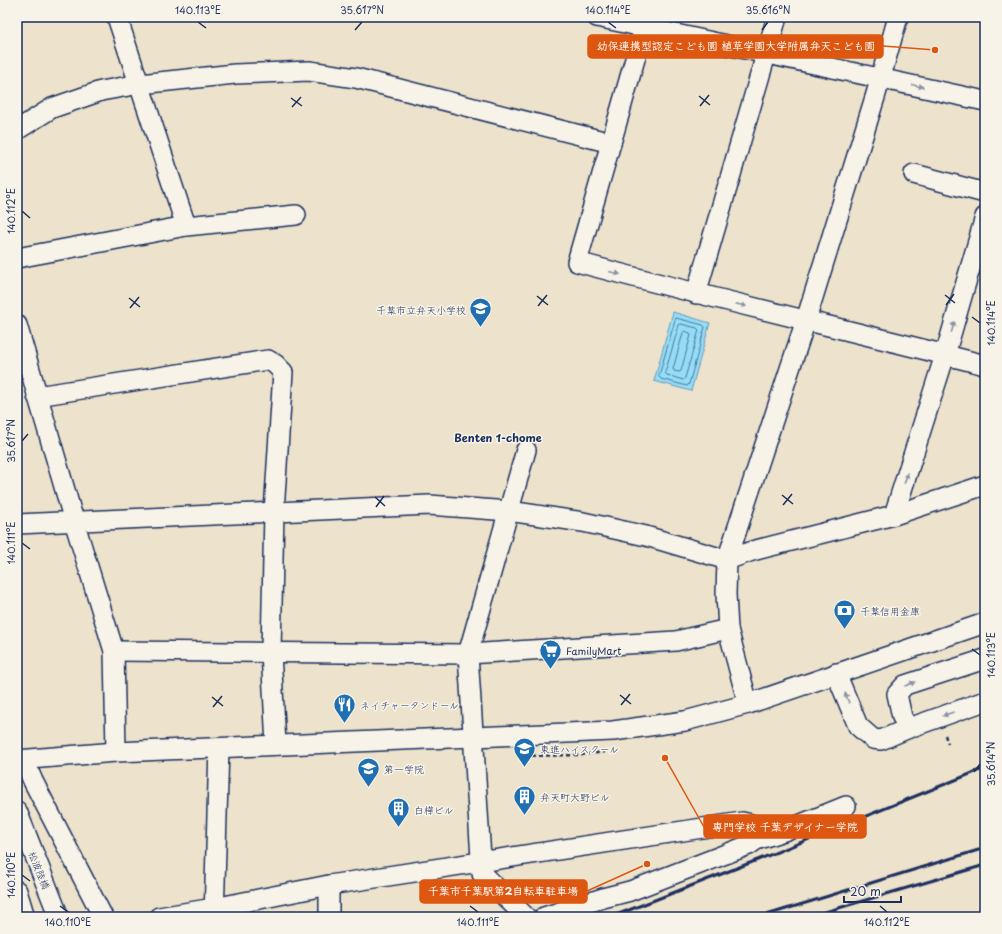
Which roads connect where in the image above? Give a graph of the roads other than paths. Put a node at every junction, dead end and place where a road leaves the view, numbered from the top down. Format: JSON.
{"nodes":[{"id":1,"x":117,"y":17,"type":"edge"},
{"id":2,"x":597,"y":17,"type":"edge"},
{"id":3,"x":778,"y":17,"type":"edge"},
{"id":4,"x":898,"y":17,"type":"edge"},
{"id":5,"x":645,"y":22,"type":"edge"},
{"id":6,"x":767,"y":54,"type":"junction"},
{"id":7,"x":880,"y":78,"type":"junction"},
{"id":8,"x":140,"y":84,"type":"junction"},
{"id":9,"x":985,"y":101,"type":"edge"},
{"id":10,"x":17,"y":130,"type":"edge"},
{"id":11,"x":611,"y":143,"type":"junction"},
{"id":12,"x":914,"y":174,"type":"dead end"},
{"id":13,"x":985,"y":193,"type":"edge"},
{"id":14,"x":296,"y":215,"type":"dead end"},
{"id":15,"x":985,"y":217,"type":"edge"},
{"id":16,"x":186,"y":226,"type":"junction"},
{"id":17,"x":17,"y":258,"type":"edge"},
{"id":18,"x":696,"y":294,"type":"junction"},
{"id":19,"x":806,"y":320,"type":"junction"},
{"id":20,"x":17,"y":325,"type":"edge"},
{"id":21,"x":944,"y":355,"type":"junction"},
{"id":22,"x":985,"y":366,"type":"edge"},
{"id":23,"x":37,"y":396,"type":"junction"},
{"id":24,"x":526,"y":450,"type":"dead end"},
{"id":25,"x":985,"y":486,"type":"edge"},
{"id":26,"x":509,"y":511,"type":"junction"},
{"id":27,"x":274,"y":512,"type":"junction"},
{"id":28,"x":894,"y":515,"type":"junction"},
{"id":29,"x":74,"y":521,"type":"junction"},
{"id":30,"x":17,"y":524,"type":"edge"},
{"id":31,"x":727,"y":560,"type":"junction"},
{"id":32,"x":985,"y":623,"type":"edge"},
{"id":33,"x":728,"y":629,"type":"junction"},
{"id":34,"x":114,"y":651,"type":"junction"},
{"id":35,"x":271,"y":652,"type":"junction"},
{"id":36,"x":468,"y":654,"type":"junction"},
{"id":37,"x":985,"y":659,"type":"edge"},
{"id":38,"x":836,"y":673,"type":"junction"},
{"id":39,"x":985,"y":701,"type":"edge"},
{"id":40,"x":748,"y":704,"type":"junction"},
{"id":41,"x":909,"y":728,"type":"junction"},
{"id":42,"x":473,"y":737,"type":"junction"},
{"id":43,"x":276,"y":745,"type":"junction"},
{"id":44,"x":219,"y":748,"type":"junction"},
{"id":45,"x":116,"y":752,"type":"junction"},
{"id":46,"x":20,"y":760,"type":"edge"},
{"id":47,"x":846,"y":806,"type":"dead end"},
{"id":48,"x":19,"y":817,"type":"edge"},
{"id":49,"x":756,"y":840,"type":"junction"},
{"id":50,"x":481,"y":862,"type":"junction"},
{"id":51,"x":329,"y":885,"type":"junction"},
{"id":52,"x":17,"y":891,"type":"edge"},
{"id":53,"x":214,"y":912,"type":"edge"},
{"id":54,"x":25,"y":917,"type":"edge"},
{"id":55,"x":59,"y":917,"type":"edge"},
{"id":56,"x":104,"y":917,"type":"edge"},
{"id":57,"x":159,"y":917,"type":"edge"},
{"id":58,"x":329,"y":917,"type":"edge"},
{"id":59,"x":526,"y":917,"type":"edge"},
{"id":60,"x":544,"y":917,"type":"edge"}],
"edges":[{"from":1,"to":8,"type":"street"},
{"from":2,"to":5,"type":"street"},
{"from":3,"to":6,"type":"street"},
{"from":4,"to":7,"type":"street"},
{"from":5,"to":6,"type":"street"},
{"from":5,"to":11,"type":"street"},
{"from":6,"to":7,"type":"street"},
{"from":6,"to":18,"type":"street"},
{"from":7,"to":9,"type":"street","one_way":true},
{"from":7,"to":19,"type":"street"},
{"from":8,"to":10,"type":"street"},
{"from":8,"to":11,"type":"street"},
{"from":8,"to":16,"type":"street"},
{"from":11,"to":18,"type":"street","one_way":true},
{"from":12,"to":13,"type":"street"},
{"from":14,"to":16,"type":"street"},
{"from":21,"to":15,"type":"street","one_way":true},
{"from":16,"to":17,"type":"street"},
{"from":18,"to":19,"type":"street","one_way":true},
{"from":19,"to":21,"type":"street"},
{"from":19,"to":31,"type":"street"},
{"from":20,"to":23,"type":"street"},
{"from":21,"to":22,"type":"street"},
{"from":28,"to":21,"type":"street","one_way":true},
{"from":23,"to":27,"type":"street"},
{"from":23,"to":29,"type":"street"},
{"from":24,"to":26,"type":"street"},
{"from":25,"to":28,"type":"street"},
{"from":26,"to":27,"type":"street"},
{"from":26,"to":31,"type":"street"},
{"from":26,"to":36,"type":"street"},
{"from":27,"to":29,"type":"street"},
{"from":27,"to":35,"type":"street"},
{"from":28,"to":31,"type":"street"},
{"from":29,"to":30,"type":"street"},
{"from":29,"to":34,"type":"street"},
{"from":31,"to":33,"type":"street"},
{"from":32,"to":38,"type":"street"},
{"from":33,"to":36,"type":"street"},
{"from":33,"to":40,"type":"street"},
{"from":34,"to":35,"type":"street"},
{"from":34,"to":45,"type":"street"},
{"from":35,"to":36,"type":"street"},
{"from":35,"to":43,"type":"street"},
{"from":36,"to":42,"type":"street"},
{"from":41,"to":37,"type":"street","one_way":true},
{"from":38,"to":40,"type":"street"},
{"from":41,"to":38,"type":"street","one_way":true},
{"from":39,"to":41,"type":"street","one_way":true},
{"from":40,"to":42,"type":"street"},
{"from":42,"to":43,"type":"street"},
{"from":42,"to":50,"type":"street"},
{"from":43,"to":44,"type":"street"},
{"from":44,"to":45,"type":"street"},
{"from":44,"to":53,"type":"street"},
{"from":45,"to":46,"type":"street"},
{"from":46,"to":56,"type":"street"},
{"from":47,"to":49,"type":"street"},
{"from":48,"to":55,"type":"street","name":"松波陸橋"},
{"from":49,"to":50,"type":"street"},
{"from":49,"to":60,"type":"street"},
{"from":50,"to":51,"type":"street"},
{"from":50,"to":59,"type":"street"},
{"from":51,"to":53,"type":"street"},
{"from":51,"to":58,"type":"street"},
{"from":52,"to":54,"type":"street"},
{"from":53,"to":57,"type":"street"}]}
